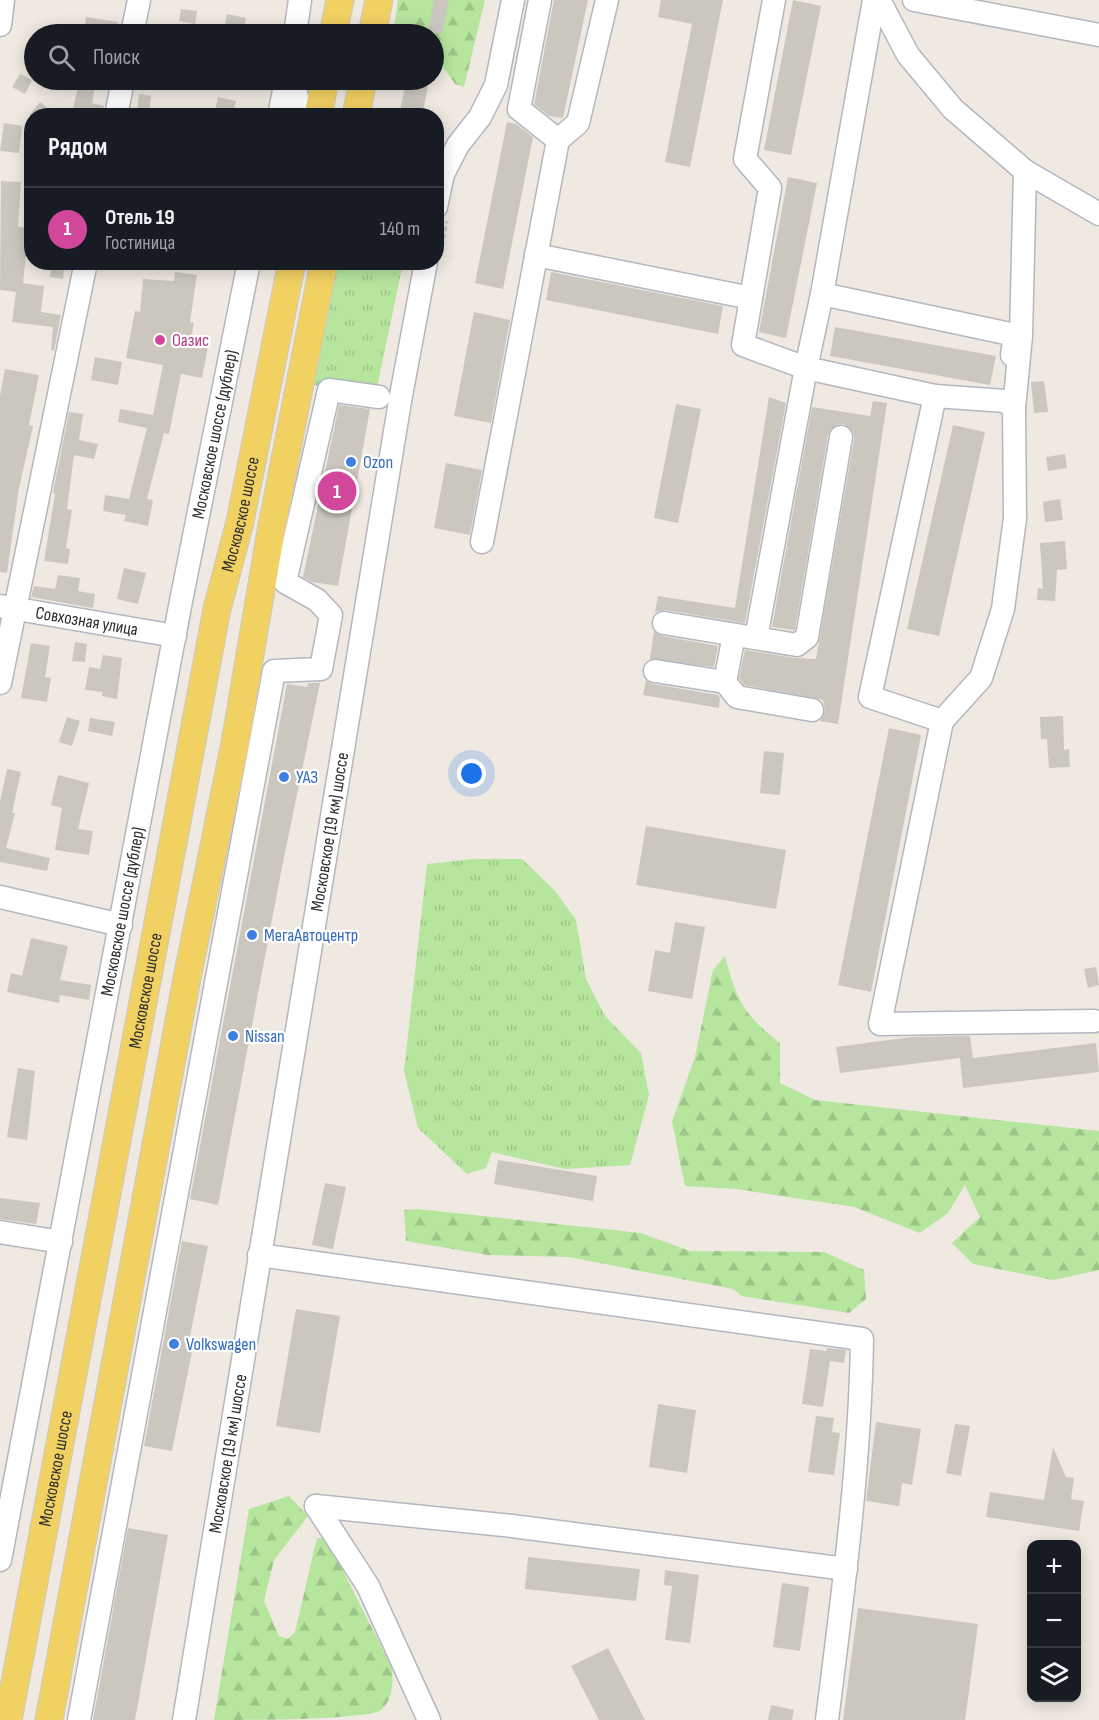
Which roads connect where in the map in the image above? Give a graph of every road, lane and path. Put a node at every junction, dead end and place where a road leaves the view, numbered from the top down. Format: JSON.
{"nodes":[{"id":1,"x":3,"y":0,"type":"edge"},
{"id":2,"x":139,"y":0,"type":"edge"},
{"id":3,"x":300,"y":0,"type":"edge"},
{"id":4,"x":340,"y":0,"type":"edge"},
{"id":5,"x":379,"y":0,"type":"edge"},
{"id":6,"x":513,"y":0,"type":"edge"},
{"id":7,"x":540,"y":0,"type":"edge"},
{"id":8,"x":607,"y":0,"type":"edge"},
{"id":9,"x":774,"y":0,"type":"edge"},
{"id":10,"x":874,"y":0,"type":"edge"},
{"id":11,"x":879,"y":0,"type":"edge"},
{"id":12,"x":914,"y":0,"type":"edge"},
{"id":13,"x":134,"y":24,"type":"edge"},
{"id":14,"x":296,"y":24,"type":"edge"},
{"id":15,"x":335,"y":24,"type":"edge"},
{"id":16,"x":374,"y":24,"type":"edge"},
{"id":17,"x":0,"y":25,"type":"edge"},
{"id":18,"x":1099,"y":35,"type":"edge"},
{"id":19,"x":121,"y":90,"type":"edge"},
{"id":20,"x":284,"y":90,"type":"edge"},
{"id":21,"x":296,"y":90,"type":"edge"},
{"id":22,"x":323,"y":90,"type":"edge"},
{"id":23,"x":361,"y":90,"type":"edge"},
{"id":24,"x":118,"y":108,"type":"edge"},
{"id":25,"x":281,"y":108,"type":"edge"},
{"id":26,"x":299,"y":108,"type":"edge"},
{"id":27,"x":320,"y":108,"type":"edge"},
{"id":28,"x":358,"y":108,"type":"edge"},
{"id":29,"x":558,"y":140,"type":"junction"},
{"id":30,"x":1025,"y":171,"type":"junction"},
{"id":31,"x":444,"y":172,"type":"edge"},
{"id":32,"x":1099,"y":214,"type":"edge"},
{"id":33,"x":536,"y":255,"type":"junction"},
{"id":34,"x":84,"y":270,"type":"edge"},
{"id":35,"x":247,"y":270,"type":"edge"},
{"id":36,"x":290,"y":270,"type":"edge"},
{"id":37,"x":322,"y":270,"type":"edge"},
{"id":38,"x":425,"y":270,"type":"edge"},
{"id":39,"x":822,"y":294,"type":"junction"},
{"id":40,"x":751,"y":298,"type":"junction"},
{"id":41,"x":1018,"y":335,"type":"junction"},
{"id":42,"x":806,"y":368,"type":"junction"},
{"id":43,"x":935,"y":396,"type":"junction"},
{"id":44,"x":379,"y":397,"type":"dead end"},
{"id":45,"x":1009,"y":405,"type":"junction"},
{"id":46,"x":841,"y":437,"type":"dead end"},
{"id":47,"x":240,"y":522,"type":"junction"},
{"id":48,"x":272,"y":525,"type":"junction"},
{"id":49,"x":482,"y":542,"type":"dead end"},
{"id":50,"x":229,"y":569,"type":"junction"},
{"id":51,"x":262,"y":575,"type":"junction"},
{"id":52,"x":8,"y":607,"type":"edge"},
{"id":53,"x":331,"y":615,"type":"junction"},
{"id":54,"x":365,"y":619,"type":"junction"},
{"id":55,"x":664,"y":622,"type":"dead end"},
{"id":56,"x":175,"y":636,"type":"junction"},
{"id":57,"x":745,"y":637,"type":"junction"},
{"id":58,"x":655,"y":671,"type":"dead end"},
{"id":59,"x":725,"y":682,"type":"junction"},
{"id":60,"x":0,"y":683,"type":"edge"},
{"id":61,"x":812,"y":710,"type":"dead end"},
{"id":62,"x":942,"y":721,"type":"junction"},
{"id":63,"x":0,"y":897,"type":"edge"},
{"id":64,"x":121,"y":925,"type":"junction"},
{"id":65,"x":1094,"y":1021,"type":"dead end"},
{"id":66,"x":0,"y":1232,"type":"edge"},
{"id":67,"x":61,"y":1242,"type":"junction"},
{"id":68,"x":259,"y":1255,"type":"junction"},
{"id":69,"x":0,"y":1560,"type":"edge"},
{"id":70,"x":846,"y":1569,"type":"junction"},
{"id":71,"x":8,"y":1720,"type":"edge"},
{"id":72,"x":49,"y":1720,"type":"edge"},
{"id":73,"x":79,"y":1720,"type":"edge"},
{"id":74,"x":184,"y":1720,"type":"edge"},
{"id":75,"x":429,"y":1720,"type":"edge"},
{"id":76,"x":827,"y":1720,"type":"edge"}],
"edges":[{"from":1,"to":17,"type":"street"},
{"from":2,"to":13,"type":"street"},
{"from":3,"to":14,"type":"street"},
{"from":4,"to":15,"type":"main road"},
{"from":5,"to":16,"type":"main road"},
{"from":6,"to":31,"type":"street"},
{"from":7,"to":29,"type":"street"},
{"from":8,"to":29,"type":"street"},
{"from":9,"to":40,"type":"street"},
{"from":10,"to":39,"type":"street"},
{"from":11,"to":30,"type":"street"},
{"from":12,"to":18,"type":"street"},
{"from":19,"to":24,"type":"street"},
{"from":20,"to":25,"type":"street"},
{"from":21,"to":26,"type":"street"},
{"from":22,"to":27,"type":"main road"},
{"from":23,"to":28,"type":"main road"},
{"from":29,"to":33,"type":"street"},
{"from":30,"to":32,"type":"street"},
{"from":30,"to":41,"type":"street"},
{"from":33,"to":40,"type":"street"},
{"from":33,"to":49,"type":"street"},
{"from":34,"to":52,"type":"street"},
{"from":35,"to":56,"type":"street","name":"Московское шоссе (дублер)"},
{"from":36,"to":47,"type":"main road","name":"Московское шоссе"},
{"from":37,"to":48,"type":"main road","name":"Московское шоссе"},
{"from":38,"to":54,"type":"street","name":"Московское (19 км) шоссе"},
{"from":39,"to":41,"type":"street"},
{"from":39,"to":42,"type":"street"},
{"from":40,"to":42,"type":"street"},
{"from":41,"to":45,"type":"street"},
{"from":42,"to":43,"type":"street"},
{"from":42,"to":57,"type":"street"},
{"from":43,"to":45,"type":"street"},
{"from":43,"to":62,"type":"street"},
{"from":44,"to":53,"type":"street"},
{"from":45,"to":62,"type":"street"},
{"from":46,"to":57,"type":"street"},
{"from":47,"to":48,"type":"main road"},
{"from":47,"to":50,"type":"main road","name":"Московское шоссе"},
{"from":48,"to":51,"type":"main road","name":"Московское шоссе"},
{"from":50,"to":51,"type":"main road"},
{"from":50,"to":71,"type":"main road","name":"Московское шоссе"},
{"from":51,"to":72,"type":"main road","name":"Московское шоссе"},
{"from":52,"to":56,"type":"street","name":"Совхозная улица"},
{"from":52,"to":60,"type":"street"},
{"from":53,"to":54,"type":"street"},
{"from":53,"to":73,"type":"street"},
{"from":54,"to":68,"type":"street","name":"Московское (19 км) шоссе"},
{"from":55,"to":57,"type":"street"},
{"from":56,"to":64,"type":"street","name":"Московское шоссе (дублер)"},
{"from":57,"to":59,"type":"street"},
{"from":58,"to":59,"type":"street"},
{"from":59,"to":61,"type":"street"},
{"from":62,"to":65,"type":"street"},
{"from":63,"to":64,"type":"street"},
{"from":64,"to":67,"type":"street","name":"Московское шоссе (дублер)"},
{"from":66,"to":67,"type":"street"},
{"from":67,"to":69,"type":"street","name":"Московское шоссе (дублер)"},
{"from":68,"to":70,"type":"street"},
{"from":68,"to":74,"type":"street","name":"Московское (19 км) шоссе"},
{"from":70,"to":75,"type":"street"},
{"from":70,"to":76,"type":"street"}]}
